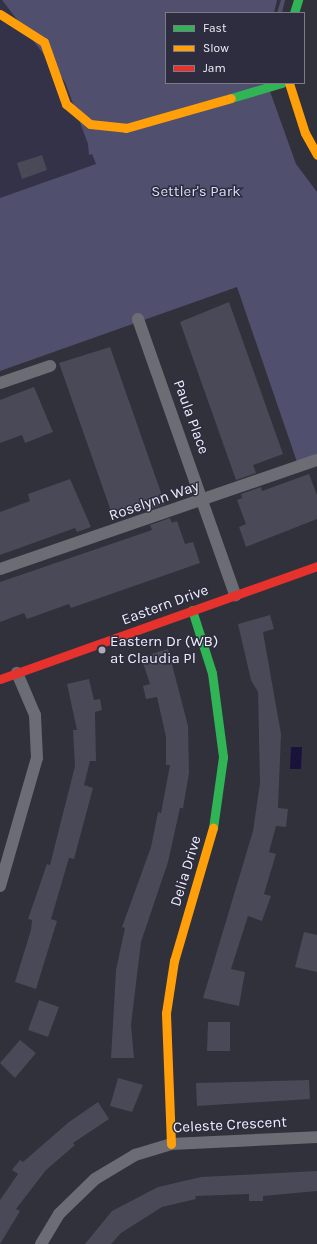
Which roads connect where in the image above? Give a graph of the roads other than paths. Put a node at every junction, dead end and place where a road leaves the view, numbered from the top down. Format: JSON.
{"nodes":[{"id":1,"x":298,"y":0,"type":"edge"},
{"id":2,"x":294,"y":12,"type":"edge"},
{"id":3,"x":0,"y":14,"type":"edge"},
{"id":4,"x":279,"y":84,"type":"edge"},
{"id":5,"x":289,"y":84,"type":"edge"},
{"id":6,"x":317,"y":155,"type":"edge"},
{"id":7,"x":138,"y":319,"type":"dead end"},
{"id":8,"x":50,"y":366,"type":"dead end"},
{"id":9,"x":0,"y":383,"type":"edge"},
{"id":10,"x":317,"y":460,"type":"edge"},
{"id":11,"x":204,"y":501,"type":"junction"},
{"id":12,"x":317,"y":566,"type":"edge"},
{"id":13,"x":0,"y":569,"type":"edge"},
{"id":14,"x":235,"y":595,"type":"junction"},
{"id":15,"x":192,"y":610,"type":"junction"},
{"id":16,"x":16,"y":672,"type":"junction"},
{"id":17,"x":0,"y":679,"type":"edge"},
{"id":18,"x":0,"y":886,"type":"edge"},
{"id":19,"x":317,"y":1137,"type":"edge"},
{"id":20,"x":171,"y":1144,"type":"junction"},
{"id":21,"x":40,"y":1244,"type":"edge"}],
"edges":[{"from":1,"to":2,"type":"street"},
{"from":3,"to":4,"type":"street"},
{"from":5,"to":6,"type":"street"},
{"from":7,"to":11,"type":"street","name":"Paula Place"},
{"from":8,"to":9,"type":"street"},
{"from":10,"to":11,"type":"street","name":"Roselynn Way"},
{"from":11,"to":13,"type":"street","name":"Roselynn Way"},
{"from":11,"to":14,"type":"street","name":"Paula Place"},
{"from":12,"to":14,"type":"street","name":"Eastern Drive"},
{"from":14,"to":15,"type":"street","name":"Eastern Drive"},
{"from":15,"to":16,"type":"street","name":"Eastern Drive"},
{"from":15,"to":20,"type":"street","name":"Delia Drive"},
{"from":16,"to":17,"type":"street","name":"Eastern Drive"},
{"from":16,"to":18,"type":"street"},
{"from":19,"to":20,"type":"street","name":"Celeste Crescent"},
{"from":20,"to":21,"type":"street","name":"Celeste Crescent"}]}
